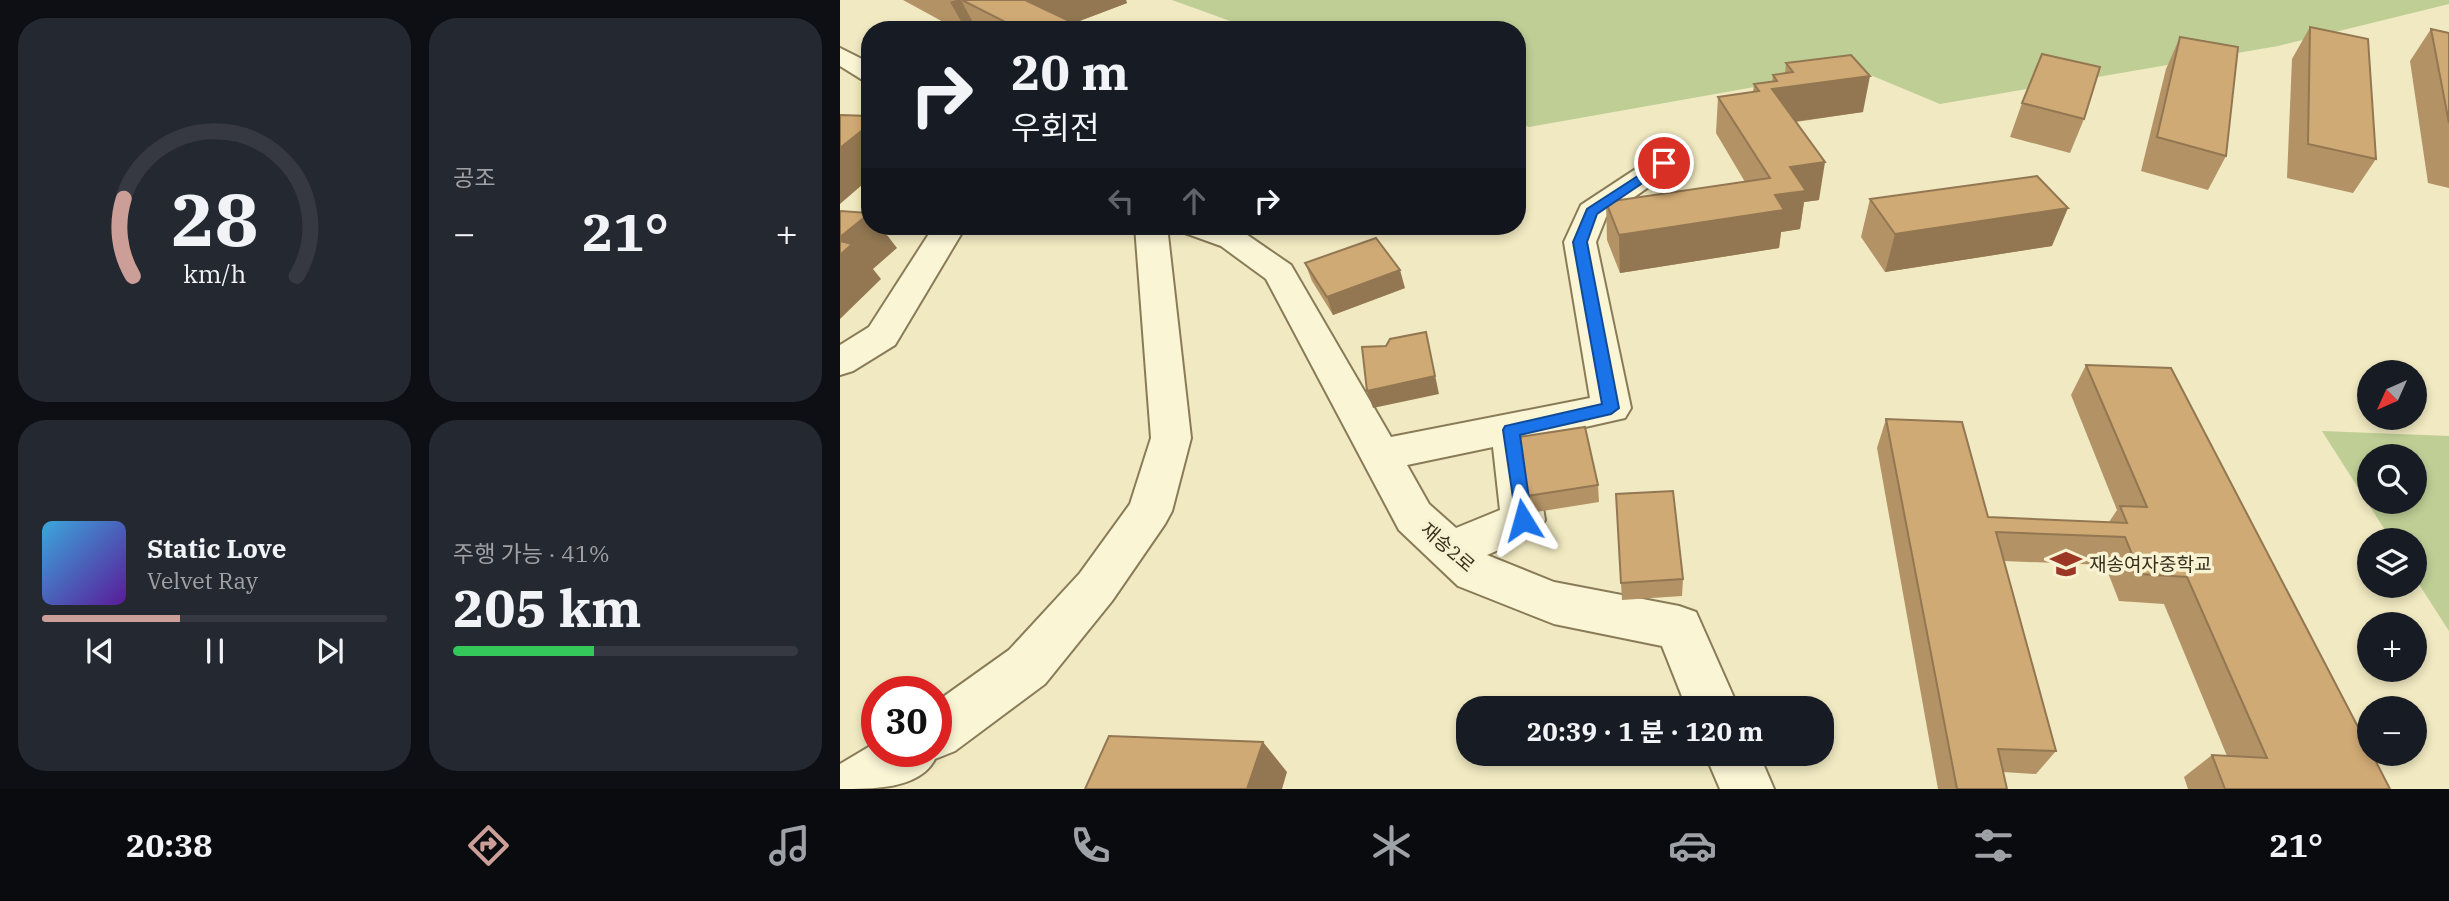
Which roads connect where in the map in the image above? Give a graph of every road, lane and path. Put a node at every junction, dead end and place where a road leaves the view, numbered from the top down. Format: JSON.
{"nodes":[{"id":1,"x":840,"y":55,"type":"edge"},
{"id":2,"x":861,"y":68,"type":"edge"},
{"id":3,"x":1664,"y":163,"type":"dead end"},
{"id":4,"x":944,"y":235,"type":"edge"},
{"id":5,"x":1152,"y":235,"type":"edge"},
{"id":6,"x":1221,"y":235,"type":"edge"},
{"id":7,"x":840,"y":362,"type":"edge"},
{"id":8,"x":1511,"y":430,"type":"junction"},
{"id":9,"x":1380,"y":455,"type":"junction"},
{"id":10,"x":1452,"y":550,"type":"junction"},
{"id":11,"x":1708,"y":696,"type":"edge"},
{"id":12,"x":952,"y":721,"type":"edge"},
{"id":13,"x":1737,"y":766,"type":"edge"},
{"id":14,"x":885,"y":767,"type":"edge"},
{"id":15,"x":849,"y":789,"type":"edge"},
{"id":16,"x":1747,"y":789,"type":"edge"}],
"edges":[{"from":1,"to":2,"type":"street"},
{"from":3,"to":8,"type":"street"},
{"from":4,"to":7,"type":"street"},
{"from":5,"to":12,"type":"street"},
{"from":6,"to":9,"type":"street","name":"재송2로"},
{"from":8,"to":9,"type":"street"},
{"from":8,"to":10,"type":"street"},
{"from":9,"to":10,"type":"street","name":"재송2로"},
{"from":10,"to":11,"type":"street","name":"재송2로"},
{"from":13,"to":16,"type":"street"},
{"from":14,"to":15,"type":"street"}]}
